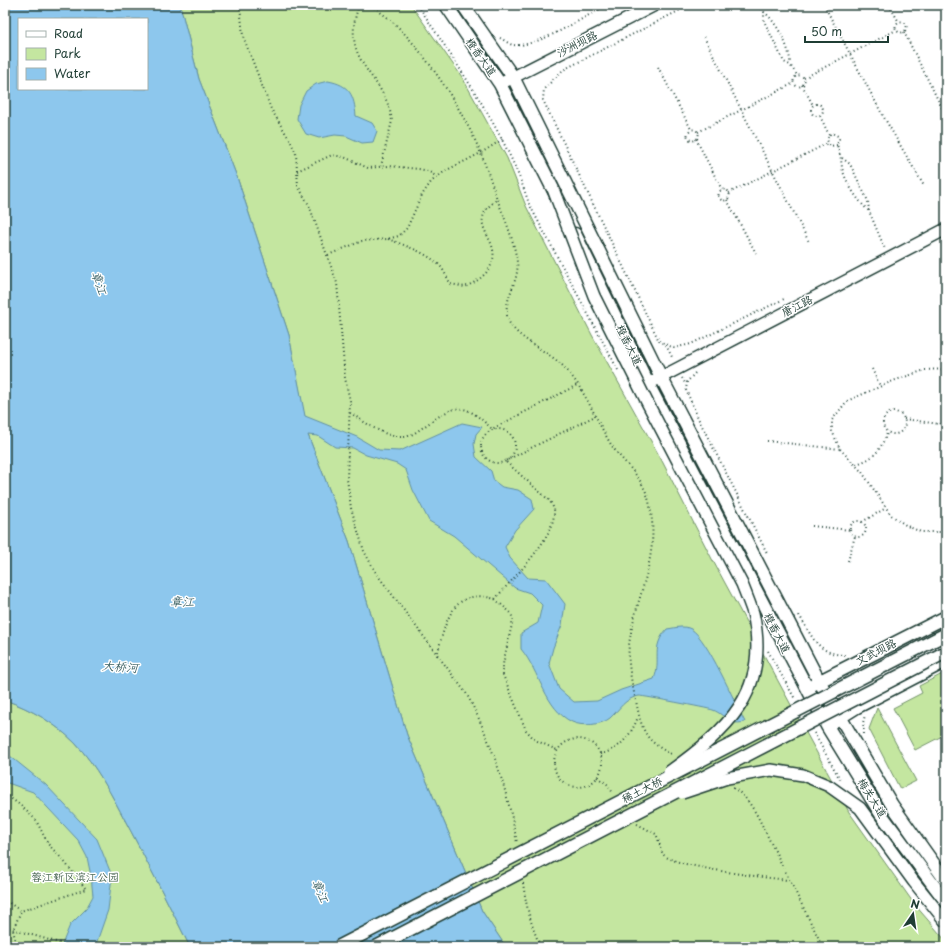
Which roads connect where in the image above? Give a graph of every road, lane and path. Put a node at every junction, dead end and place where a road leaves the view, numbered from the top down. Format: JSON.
{"nodes":[{"id":1,"x":240,"y":5,"type":"edge"},
{"id":2,"x":359,"y":5,"type":"edge"},
{"id":3,"x":371,"y":5,"type":"edge"},
{"id":4,"x":446,"y":5,"type":"edge"},
{"id":5,"x":463,"y":5,"type":"edge"},
{"id":6,"x":607,"y":5,"type":"edge"},
{"id":7,"x":654,"y":5,"type":"edge"},
{"id":8,"x":690,"y":5,"type":"edge"},
{"id":9,"x":760,"y":5,"type":"edge"},
{"id":10,"x":824,"y":5,"type":"edge"},
{"id":11,"x":889,"y":5,"type":"edge"},
{"id":12,"x":764,"y":12,"type":"junction"},
{"id":13,"x":899,"y":22,"type":"junction"},
{"id":14,"x":896,"y":30,"type":"junction"},
{"id":15,"x":904,"y":32,"type":"junction"},
{"id":16,"x":704,"y":37,"type":"dead end"},
{"id":17,"x":512,"y":45,"type":"dead end"},
{"id":18,"x":849,"y":54,"type":"junction"},
{"id":19,"x":790,"y":65,"type":"junction"},
{"id":20,"x":658,"y":67,"type":"dead end"},
{"id":21,"x":797,"y":75,"type":"junction"},
{"id":22,"x":513,"y":78,"type":"junction"},
{"id":23,"x":804,"y":78,"type":"junction"},
{"id":24,"x":794,"y":83,"type":"junction"},
{"id":25,"x":500,"y":84,"type":"junction"},
{"id":26,"x":802,"y":85,"type":"junction"},
{"id":27,"x":813,"y":105,"type":"junction"},
{"id":28,"x":741,"y":110,"type":"junction"},
{"id":29,"x":820,"y":116,"type":"junction"},
{"id":30,"x":946,"y":116,"type":"edge"},
{"id":31,"x":691,"y":129,"type":"junction"},
{"id":32,"x":698,"y":132,"type":"junction"},
{"id":33,"x":829,"y":134,"type":"junction"},
{"id":34,"x":503,"y":138,"type":"dead end"},
{"id":35,"x":696,"y":140,"type":"junction"},
{"id":36,"x":828,"y":144,"type":"junction"},
{"id":37,"x":837,"y":145,"type":"junction"},
{"id":38,"x":481,"y":153,"type":"junction"},
{"id":39,"x":842,"y":158,"type":"junction"},
{"id":40,"x":381,"y":166,"type":"junction"},
{"id":41,"x":297,"y":171,"type":"junction"},
{"id":42,"x":772,"y":171,"type":"junction"},
{"id":43,"x":437,"y":177,"type":"junction"},
{"id":44,"x":924,"y":186,"type":"dead end"},
{"id":45,"x":553,"y":189,"type":"junction"},
{"id":46,"x":722,"y":190,"type":"junction"},
{"id":47,"x":730,"y":193,"type":"junction"},
{"id":48,"x":497,"y":199,"type":"junction"},
{"id":49,"x":727,"y":200,"type":"junction"},
{"id":50,"x":869,"y":211,"type":"junction"},
{"id":51,"x":946,"y":229,"type":"edge"},
{"id":52,"x":387,"y":239,"type":"junction"},
{"id":53,"x":809,"y":242,"type":"dead end"},
{"id":54,"x":891,"y":245,"type":"dead end"},
{"id":55,"x":756,"y":253,"type":"dead end"},
{"id":56,"x":887,"y":254,"type":"junction"},
{"id":57,"x":328,"y":255,"type":"junction"},
{"id":58,"x":793,"y":295,"type":"dead end"},
{"id":59,"x":872,"y":369,"type":"dead end"},
{"id":60,"x":946,"y":370,"type":"edge"},
{"id":61,"x":697,"y":371,"type":"dead end"},
{"id":62,"x":661,"y":377,"type":"junction"},
{"id":63,"x":578,"y":384,"type":"junction"},
{"id":64,"x":648,"y":384,"type":"junction"},
{"id":65,"x":880,"y":386,"type":"junction"},
{"id":66,"x":350,"y":413,"type":"junction"},
{"id":67,"x":595,"y":416,"type":"junction"},
{"id":68,"x":904,"y":419,"type":"junction"},
{"id":69,"x":946,"y":425,"type":"edge"},
{"id":70,"x":492,"y":429,"type":"junction"},
{"id":71,"x":888,"y":431,"type":"junction"},
{"id":72,"x":767,"y":441,"type":"dead end"},
{"id":73,"x":840,"y":448,"type":"junction"},
{"id":74,"x":505,"y":461,"type":"junction"},
{"id":75,"x":856,"y":464,"type":"junction"},
{"id":76,"x":886,"y":508,"type":"junction"},
{"id":77,"x":862,"y":522,"type":"junction"},
{"id":78,"x":812,"y":526,"type":"dead end"},
{"id":79,"x":850,"y":530,"type":"junction"},
{"id":80,"x":946,"y":532,"type":"edge"},
{"id":81,"x":855,"y":536,"type":"junction"},
{"id":82,"x":769,"y":557,"type":"dead end"},
{"id":83,"x":848,"y":561,"type":"dead end"},
{"id":84,"x":495,"y":598,"type":"junction"},
{"id":85,"x":797,"y":612,"type":"dead end"},
{"id":86,"x":946,"y":617,"type":"edge"},
{"id":87,"x":946,"y":634,"type":"edge"},
{"id":88,"x":946,"y":652,"type":"edge"},
{"id":89,"x":437,"y":656,"type":"junction"},
{"id":90,"x":850,"y":656,"type":"dead end"},
{"id":91,"x":946,"y":661,"type":"edge"},
{"id":92,"x":818,"y":681,"type":"junction"},
{"id":93,"x":806,"y":688,"type":"junction"},
{"id":94,"x":638,"y":716,"type":"junction"},
{"id":95,"x":839,"y":717,"type":"junction"},
{"id":96,"x":827,"y":726,"type":"junction"},
{"id":97,"x":557,"y":750,"type":"junction"},
{"id":98,"x":600,"y":754,"type":"junction"},
{"id":99,"x":678,"y":757,"type":"dead end"},
{"id":100,"x":597,"y":777,"type":"junction"},
{"id":101,"x":728,"y":785,"type":"dead end"},
{"id":102,"x":650,"y":786,"type":"junction"},
{"id":103,"x":5,"y":794,"type":"edge"},
{"id":104,"x":614,"y":794,"type":"dead end"},
{"id":105,"x":656,"y":802,"type":"junction"},
{"id":106,"x":634,"y":822,"type":"dead end"},
{"id":107,"x":517,"y":846,"type":"dead end"},
{"id":108,"x":522,"y":876,"type":"dead end"},
{"id":109,"x":789,"y":880,"type":"junction"},
{"id":110,"x":946,"y":881,"type":"edge"},
{"id":111,"x":5,"y":900,"type":"edge"},
{"id":112,"x":946,"y":902,"type":"edge"},
{"id":113,"x":21,"y":911,"type":"junction"},
{"id":114,"x":946,"y":922,"type":"edge"},
{"id":115,"x":5,"y":927,"type":"edge"},
{"id":116,"x":13,"y":930,"type":"junction"},
{"id":117,"x":17,"y":947,"type":"edge"},
{"id":118,"x":74,"y":947,"type":"edge"},
{"id":119,"x":338,"y":947,"type":"edge"},
{"id":120,"x":376,"y":947,"type":"edge"},
{"id":121,"x":541,"y":947,"type":"edge"},
{"id":122,"x":823,"y":947,"type":"edge"}],
"edges":[{"from":1,"to":41,"type":"path"},
{"from":2,"to":40,"type":"path"},
{"from":3,"to":38,"type":"path"},
{"from":4,"to":25,"type":"main road","name":"橙香大道"},
{"from":5,"to":22,"type":"main road","name":"橙香大道"},
{"from":6,"to":17,"type":"path"},
{"from":7,"to":22,"type":"street","name":"沙洲坝路"},
{"from":8,"to":58,"type":"path"},
{"from":9,"to":12,"type":"path"},
{"from":10,"to":18,"type":"path"},
{"from":11,"to":13,"type":"path"},
{"from":12,"to":19,"type":"path"},
{"from":12,"to":19,"type":"path"},
{"from":13,"to":14,"type":"path"},
{"from":13,"to":15,"type":"path"},
{"from":14,"to":15,"type":"path"},
{"from":14,"to":18,"type":"path"},
{"from":15,"to":30,"type":"path"},
{"from":16,"to":28,"type":"path"},
{"from":18,"to":23,"type":"path"},
{"from":18,"to":44,"type":"path"},
{"from":19,"to":21,"type":"path"},
{"from":20,"to":31,"type":"path"},
{"from":21,"to":23,"type":"path"},
{"from":21,"to":24,"type":"path"},
{"from":22,"to":25,"type":"street","name":"沙洲坝路"},
{"from":22,"to":62,"type":"main road","name":"橙香大道"},
{"from":23,"to":26,"type":"path"},
{"from":24,"to":26,"type":"path"},
{"from":24,"to":28,"type":"path"},
{"from":25,"to":45,"type":"main road","name":"橙香大道"},
{"from":26,"to":27,"type":"path"},
{"from":27,"to":29,"type":"path"},
{"from":27,"to":29,"type":"path"},
{"from":28,"to":32,"type":"path"},
{"from":28,"to":42,"type":"path"},
{"from":29,"to":33,"type":"path"},
{"from":31,"to":32,"type":"path"},
{"from":31,"to":35,"type":"path"},
{"from":32,"to":35,"type":"path"},
{"from":33,"to":36,"type":"path"},
{"from":33,"to":37,"type":"path"},
{"from":34,"to":38,"type":"path"},
{"from":35,"to":46,"type":"path"},
{"from":36,"to":37,"type":"path"},
{"from":36,"to":42,"type":"path"},
{"from":37,"to":39,"type":"path"},
{"from":38,"to":43,"type":"path"},
{"from":38,"to":48,"type":"path"},
{"from":39,"to":50,"type":"path"},
{"from":39,"to":50,"type":"path"},
{"from":40,"to":41,"type":"path"},
{"from":40,"to":43,"type":"path"},
{"from":41,"to":57,"type":"path"},
{"from":42,"to":47,"type":"path"},
{"from":42,"to":53,"type":"path"},
{"from":43,"to":52,"type":"path"},
{"from":45,"to":64,"type":"main road","name":"橙香大道"},
{"from":45,"to":102,"type":"street","bridge":true},
{"from":46,"to":47,"type":"path"},
{"from":46,"to":49,"type":"path"},
{"from":47,"to":49,"type":"path"},
{"from":48,"to":52,"type":"path"},
{"from":48,"to":63,"type":"path"},
{"from":49,"to":55,"type":"path"},
{"from":50,"to":56,"type":"path"},
{"from":51,"to":56,"type":"street","name":"唐江路"},
{"from":52,"to":57,"type":"path"},
{"from":54,"to":56,"type":"path"},
{"from":56,"to":62,"type":"street","name":"唐江路"},
{"from":57,"to":66,"type":"path"},
{"from":59,"to":65,"type":"path"},
{"from":60,"to":65,"type":"path"},
{"from":61,"to":82,"type":"path"},
{"from":62,"to":64,"type":"street","name":"唐江路"},
{"from":62,"to":92,"type":"main road","name":"橙香大道"},
{"from":63,"to":67,"type":"path"},
{"from":63,"to":70,"type":"path"},
{"from":64,"to":93,"type":"main road","name":"橙香大道"},
{"from":65,"to":73,"type":"path"},
{"from":66,"to":70,"type":"path"},
{"from":66,"to":89,"type":"path"},
{"from":67,"to":74,"type":"path"},
{"from":67,"to":94,"type":"path"},
{"from":68,"to":69,"type":"path"},
{"from":68,"to":71,"type":"path"},
{"from":68,"to":71,"type":"path"},
{"from":70,"to":74,"type":"path"},
{"from":70,"to":74,"type":"path"},
{"from":71,"to":75,"type":"path"},
{"from":72,"to":73,"type":"path"},
{"from":73,"to":75,"type":"path"},
{"from":74,"to":84,"type":"path"},
{"from":75,"to":76,"type":"path"},
{"from":76,"to":77,"type":"path"},
{"from":76,"to":80,"type":"path"},
{"from":77,"to":79,"type":"path"},
{"from":77,"to":81,"type":"path"},
{"from":78,"to":79,"type":"path"},
{"from":79,"to":81,"type":"path"},
{"from":81,"to":83,"type":"path"},
{"from":84,"to":89,"type":"path"},
{"from":84,"to":97,"type":"path"},
{"from":85,"to":90,"type":"path"},
{"from":86,"to":92,"type":"main road","name":"文武坝路"},
{"from":87,"to":102,"type":"main road","name":"稀土大桥","bridge":true},
{"from":88,"to":105,"type":"main road","name":"稀土大桥","bridge":true},
{"from":89,"to":107,"type":"path"},
{"from":91,"to":95,"type":"main road"},
{"from":92,"to":93,"type":"main road","name":"文武坝路"},
{"from":92,"to":95,"type":"main road","name":"梅关大道"},
{"from":93,"to":96,"type":"main road","name":"梅关大道"},
{"from":94,"to":98,"type":"path"},
{"from":94,"to":99,"type":"path"},
{"from":95,"to":96,"type":"main road"},
{"from":95,"to":110,"type":"main road","name":"梅关大道"},
{"from":96,"to":112,"type":"main road","name":"梅关大道"},
{"from":97,"to":98,"type":"path"},
{"from":97,"to":100,"type":"path"},
{"from":98,"to":100,"type":"path"},
{"from":100,"to":104,"type":"path"},
{"from":101,"to":109,"type":"path"},
{"from":102,"to":119,"type":"main road","name":"稀土大桥","bridge":true},
{"from":103,"to":113,"type":"path"},
{"from":105,"to":114,"type":"street","bridge":true},
{"from":105,"to":120,"type":"main road","name":"稀土大桥","bridge":true},
{"from":106,"to":109,"type":"path"},
{"from":108,"to":121,"type":"path"},
{"from":109,"to":122,"type":"path"},
{"from":111,"to":113,"type":"path"},
{"from":113,"to":116,"type":"path"},
{"from":115,"to":116,"type":"path"},
{"from":116,"to":117,"type":"path"},
{"from":116,"to":118,"type":"path"}]}
